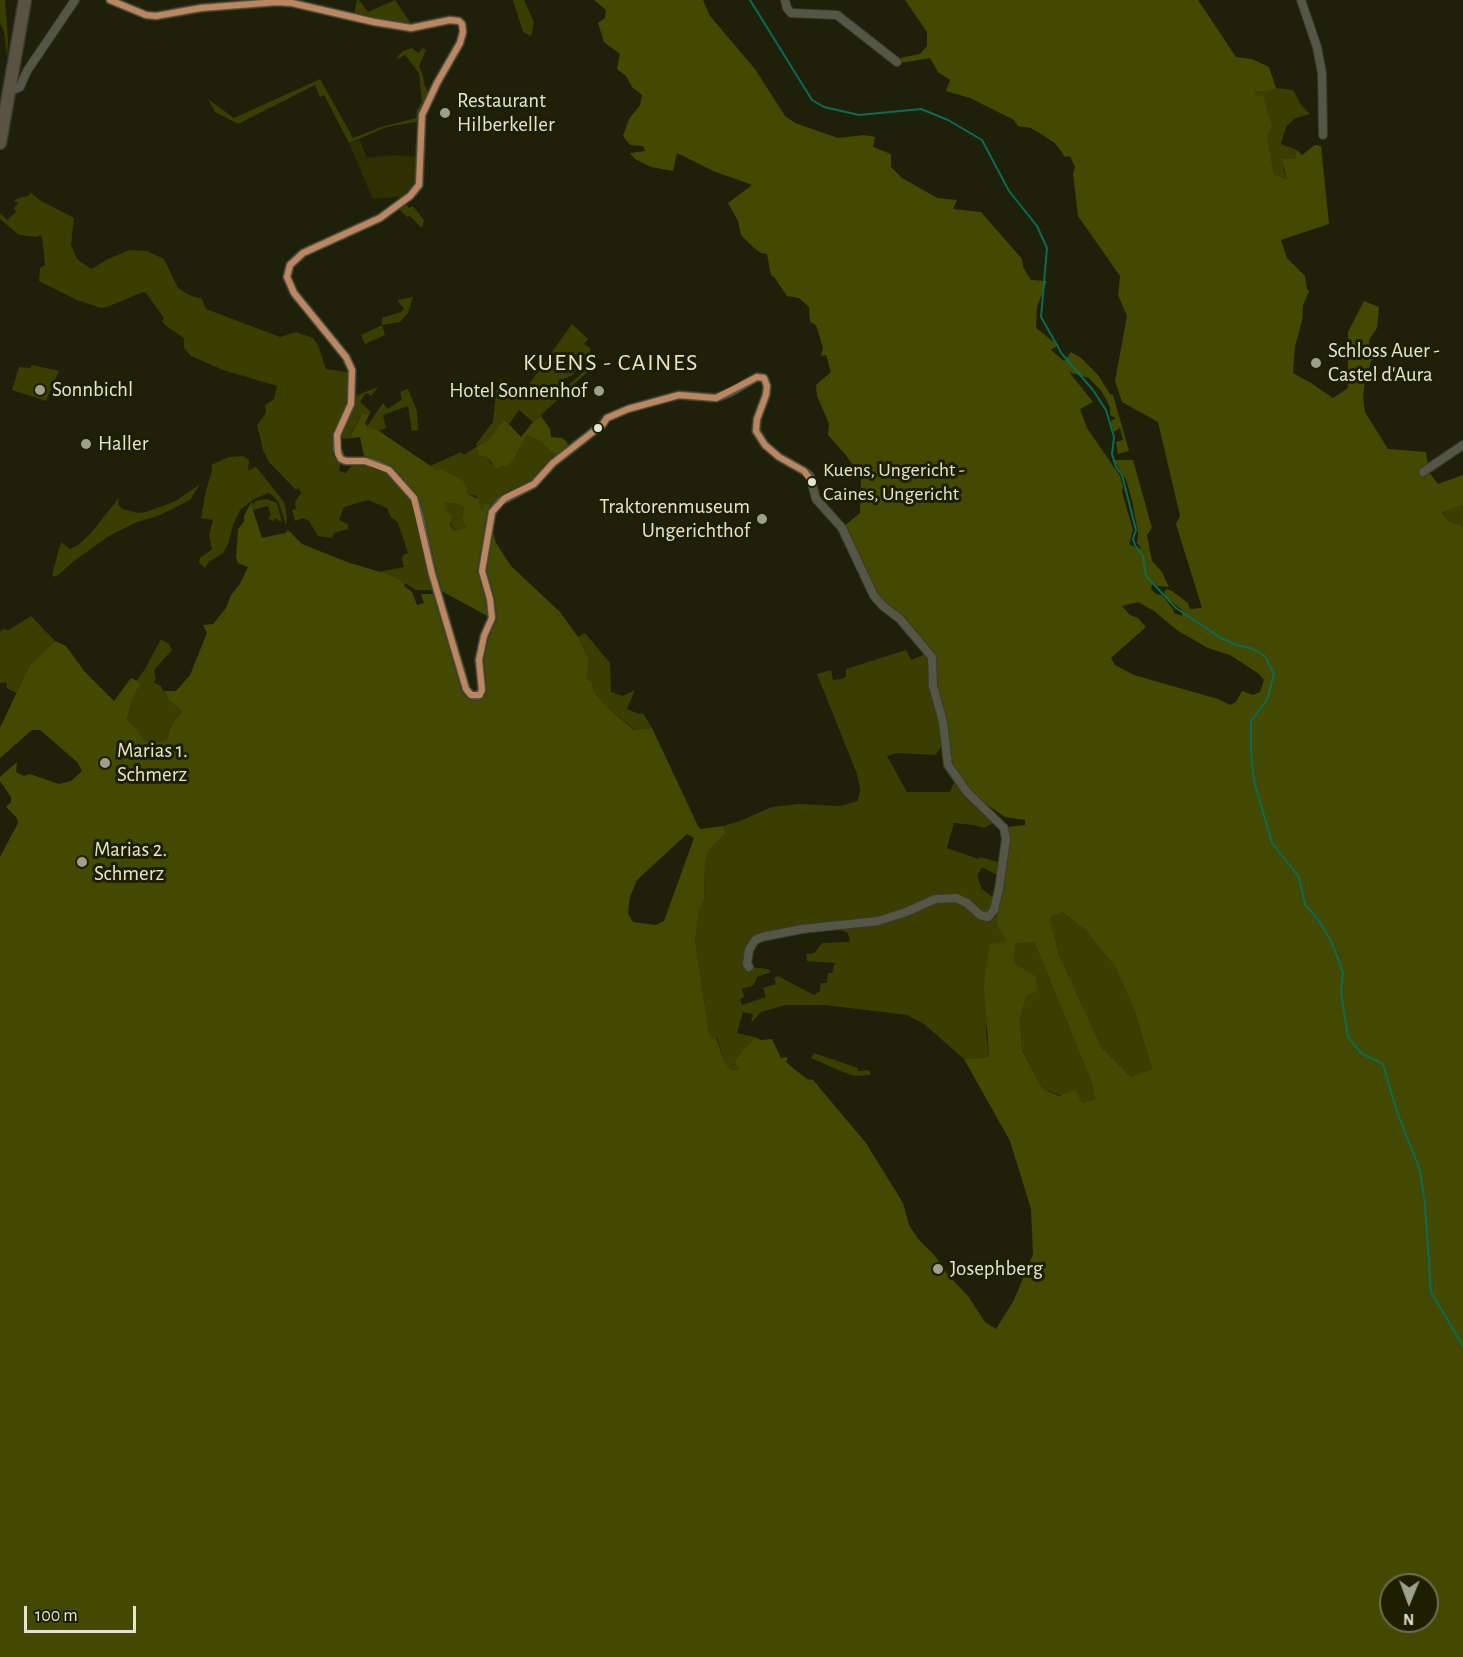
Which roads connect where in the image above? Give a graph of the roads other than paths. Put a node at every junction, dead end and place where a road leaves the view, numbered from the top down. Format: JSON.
{"nodes":[{"id":1,"x":25,"y":0,"type":"edge"},
{"id":2,"x":75,"y":0,"type":"edge"},
{"id":3,"x":110,"y":0,"type":"edge"},
{"id":4,"x":785,"y":0,"type":"edge"},
{"id":5,"x":1301,"y":0,"type":"edge"},
{"id":6,"x":217,"y":3,"type":"edge"},
{"id":7,"x":897,"y":62,"type":"dead end"},
{"id":8,"x":10,"y":91,"type":"junction"},
{"id":9,"x":1323,"y":135,"type":"dead end"},
{"id":10,"x":0,"y":143,"type":"edge"},
{"id":11,"x":1463,"y":445,"type":"edge"},
{"id":12,"x":1423,"y":472,"type":"dead end"},
{"id":13,"x":749,"y":967,"type":"dead end"}],
"edges":[{"from":1,"to":8,"type":"main road"},
{"from":2,"to":8,"type":"street"},
{"from":3,"to":6,"type":"street"},
{"from":4,"to":7,"type":"street"},
{"from":5,"to":9,"type":"street"},
{"from":6,"to":13,"type":"street"},
{"from":8,"to":10,"type":"main road"},
{"from":11,"to":12,"type":"street"}]}
